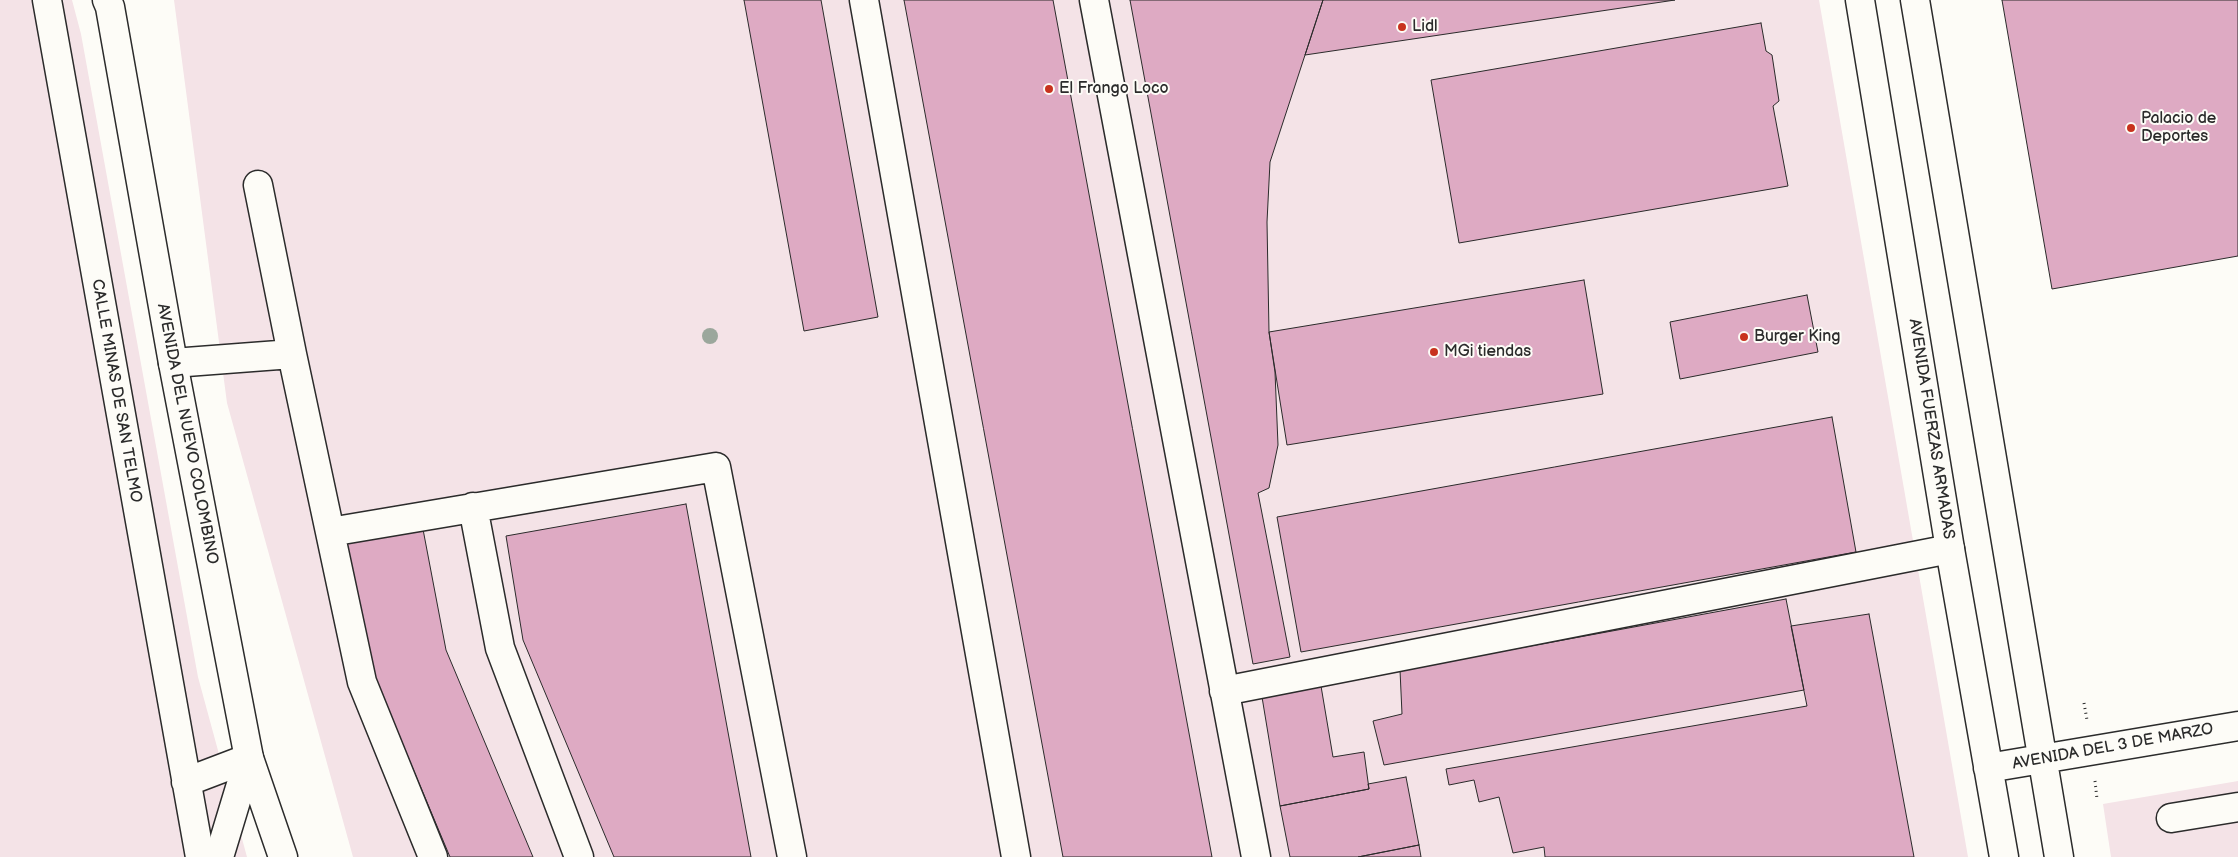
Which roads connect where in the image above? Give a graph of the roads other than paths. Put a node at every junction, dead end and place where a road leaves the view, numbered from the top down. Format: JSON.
{"nodes":[{"id":1,"x":47,"y":0,"type":"edge"},
{"id":2,"x":864,"y":0,"type":"edge"},
{"id":3,"x":1094,"y":0,"type":"edge"},
{"id":4,"x":1860,"y":0,"type":"edge"},
{"id":5,"x":1915,"y":0,"type":"edge"},
{"id":6,"x":110,"y":2,"type":"edge"},
{"id":7,"x":258,"y":185,"type":"dead end"},
{"id":8,"x":292,"y":354,"type":"junction"},
{"id":9,"x":173,"y":363,"type":"junction"},
{"id":10,"x":473,"y":507,"type":"junction"},
{"id":11,"x":330,"y":532,"type":"junction"},
{"id":12,"x":1950,"y":548,"type":"junction"},
{"id":13,"x":1224,"y":691,"type":"junction"},
{"id":14,"x":2238,"y":726,"type":"edge"},
{"id":15,"x":249,"y":758,"type":"junction"},
{"id":16,"x":2042,"y":759,"type":"junction"},
{"id":17,"x":1988,"y":768,"type":"junction"},
{"id":18,"x":186,"y":782,"type":"junction"},
{"id":19,"x":2238,"y":807,"type":"edge"},
{"id":20,"x":2171,"y":818,"type":"dead end"},
{"id":21,"x":200,"y":857,"type":"edge"},
{"id":22,"x":219,"y":857,"type":"edge"},
{"id":23,"x":283,"y":857,"type":"edge"},
{"id":24,"x":433,"y":857,"type":"edge"},
{"id":25,"x":579,"y":857,"type":"edge"},
{"id":26,"x":792,"y":857,"type":"edge"},
{"id":27,"x":1016,"y":857,"type":"edge"},
{"id":28,"x":1256,"y":857,"type":"edge"},
{"id":29,"x":2004,"y":857,"type":"edge"},
{"id":30,"x":2059,"y":857,"type":"edge"}],
"edges":[{"from":1,"to":18,"type":"street","name":"CALLE MINAS DE SAN TELMO"},
{"from":2,"to":27,"type":"street"},
{"from":3,"to":13,"type":"street"},
{"from":4,"to":12,"type":"street","name":"AVENIDA FUERZAS ARMADAS"},
{"from":5,"to":16,"type":"street"},
{"from":6,"to":9,"type":"street","name":"AVENIDA DEL NUEVO COLOMBINO"},
{"from":7,"to":8,"type":"street"},
{"from":8,"to":9,"type":"street"},
{"from":8,"to":11,"type":"street"},
{"from":9,"to":15,"type":"street","name":"AVENIDA DEL NUEVO COLOMBINO"},
{"from":10,"to":11,"type":"street"},
{"from":10,"to":25,"type":"street"},
{"from":10,"to":26,"type":"street"},
{"from":11,"to":24,"type":"street"},
{"from":12,"to":13,"type":"street"},
{"from":12,"to":17,"type":"street","name":"AVENIDA FUERZAS ARMADAS"},
{"from":13,"to":28,"type":"street"},
{"from":14,"to":16,"type":"street","name":"AVENIDA DEL 3 DE MARZO"},
{"from":15,"to":18,"type":"street"},
{"from":15,"to":22,"type":"street"},
{"from":15,"to":23,"type":"street","name":"AVENIDA DEL NUEVO COLOMBINO"},
{"from":16,"to":17,"type":"street","name":"AVENIDA DEL 3 DE MARZO"},
{"from":16,"to":30,"type":"street"},
{"from":17,"to":29,"type":"street","name":"AVENIDA FUERZAS ARMADAS"},
{"from":18,"to":21,"type":"street","name":"CALLE MINAS DE SAN TELMO"},
{"from":19,"to":20,"type":"street"}]}
